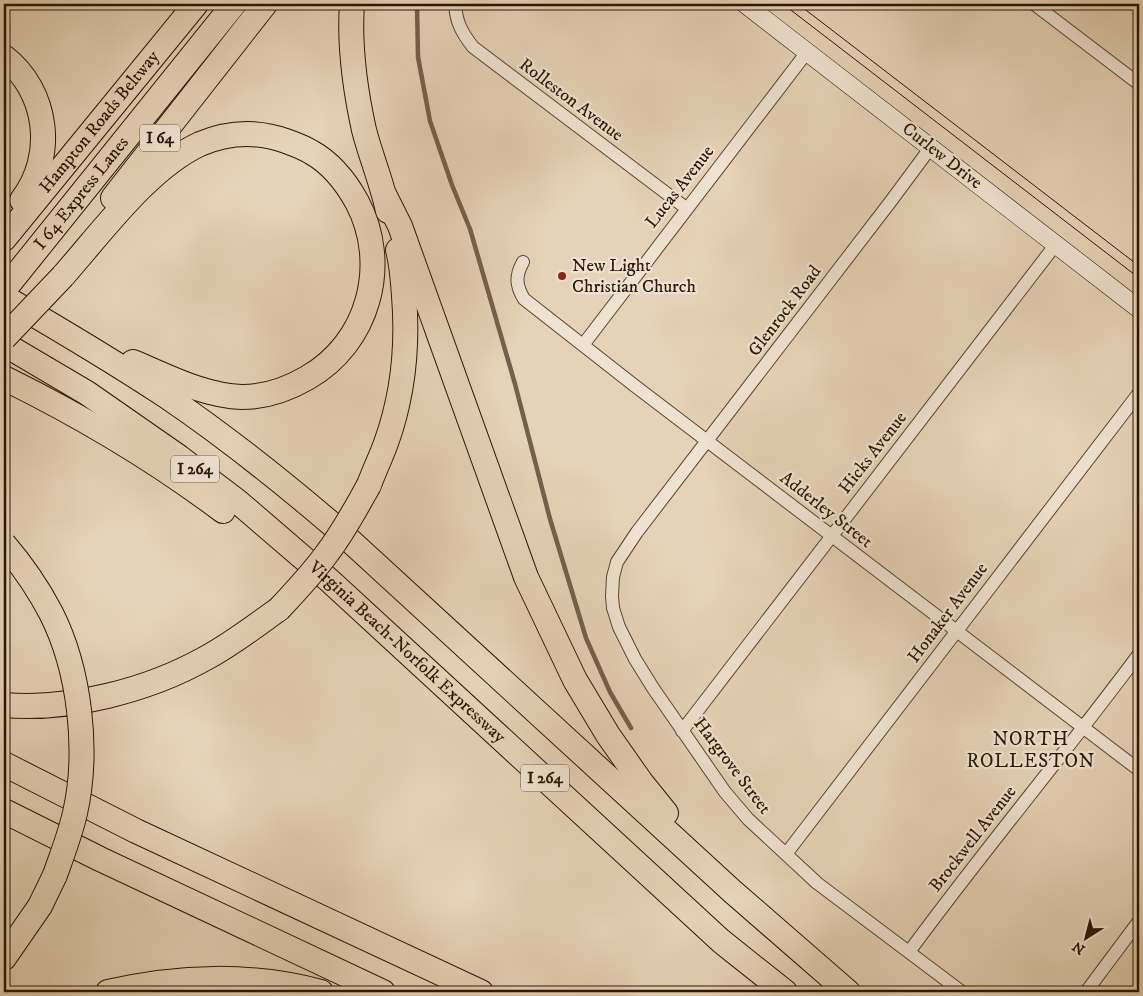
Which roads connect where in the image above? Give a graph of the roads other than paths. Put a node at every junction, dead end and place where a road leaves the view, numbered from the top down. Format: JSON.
{"nodes":[{"id":1,"x":196,"y":4,"type":"edge"},
{"id":2,"x":234,"y":4,"type":"edge"},
{"id":3,"x":265,"y":4,"type":"edge"},
{"id":4,"x":352,"y":4,"type":"edge"},
{"id":5,"x":455,"y":4,"type":"edge"},
{"id":6,"x":745,"y":4,"type":"edge"},
{"id":7,"x":1034,"y":4,"type":"edge"},
{"id":8,"x":807,"y":52,"type":"junction"},
{"id":9,"x":4,"y":57,"type":"edge"},
{"id":10,"x":1139,"y":84,"type":"edge"},
{"id":11,"x":930,"y":147,"type":"junction"},
{"id":12,"x":385,"y":196,"type":"junction"},
{"id":13,"x":686,"y":208,"type":"junction"},
{"id":14,"x":4,"y":224,"type":"edge"},
{"id":15,"x":4,"y":239,"type":"edge"},
{"id":16,"x":1056,"y":244,"type":"junction"},
{"id":17,"x":522,"y":262,"type":"dead end"},
{"id":18,"x":59,"y":274,"type":"junction"},
{"id":19,"x":4,"y":290,"type":"edge"},
{"id":20,"x":4,"y":297,"type":"edge"},
{"id":21,"x":1139,"y":309,"type":"edge"},
{"id":22,"x":62,"y":331,"type":"junction"},
{"id":23,"x":4,"y":336,"type":"edge"},
{"id":24,"x":4,"y":344,"type":"edge"},
{"id":25,"x":583,"y":345,"type":"junction"},
{"id":26,"x":4,"y":378,"type":"edge"},
{"id":27,"x":1139,"y":393,"type":"edge"},
{"id":28,"x":707,"y":441,"type":"junction"},
{"id":29,"x":665,"y":496,"type":"joint"},
{"id":30,"x":832,"y":536,"type":"junction"},
{"id":31,"x":4,"y":544,"type":"edge"},
{"id":32,"x":368,"y":617,"type":"junction"},
{"id":33,"x":956,"y":632,"type":"junction"},
{"id":34,"x":1139,"y":654,"type":"edge"},
{"id":35,"x":4,"y":705,"type":"edge"},
{"id":36,"x":1084,"y":727,"type":"junction"},
{"id":37,"x":682,"y":731,"type":"junction"},
{"id":38,"x":4,"y":764,"type":"edge"},
{"id":39,"x":1139,"y":770,"type":"edge"},
{"id":40,"x":4,"y":810,"type":"edge"},
{"id":41,"x":786,"y":854,"type":"junction"},
{"id":42,"x":733,"y":892,"type":"junction"},
{"id":43,"x":1139,"y":921,"type":"edge"},
{"id":44,"x":909,"y":952,"type":"junction"},
{"id":45,"x":4,"y":958,"type":"edge"},
{"id":46,"x":108,"y":992,"type":"edge"},
{"id":47,"x":321,"y":992,"type":"edge"},
{"id":48,"x":383,"y":992,"type":"edge"},
{"id":49,"x":481,"y":992,"type":"edge"},
{"id":50,"x":785,"y":992,"type":"edge"},
{"id":51,"x":848,"y":992,"type":"edge"},
{"id":52,"x":962,"y":992,"type":"edge"},
{"id":53,"x":1086,"y":992,"type":"edge"}],
"edges":[{"from":1,"to":15,"type":"highway","name":"Hampton Roads Beltway"},
{"from":2,"to":19,"type":"highway","name":"I 64 Express Lanes"},
{"from":3,"to":18,"type":"highway","number":"I 64"},
{"from":4,"to":12,"type":"highway"},
{"from":5,"to":13,"type":"street","name":"Rolleston Avenue"},
{"from":6,"to":8,"type":"street","name":"Curlew Drive"},
{"from":7,"to":10,"type":"street"},
{"from":8,"to":11,"type":"street","name":"Curlew Drive"},
{"from":8,"to":13,"type":"street","name":"Lucas Avenue"},
{"from":9,"to":14,"type":"highway"},
{"from":11,"to":16,"type":"street","name":"Curlew Drive"},
{"from":11,"to":28,"type":"street","name":"Glenrock Road"},
{"from":12,"to":35,"type":"highway","bridge":true},
{"from":12,"to":42,"type":"highway"},
{"from":13,"to":25,"type":"street","name":"Lucas Avenue"},
{"from":16,"to":21,"type":"street","name":"Curlew Drive"},
{"from":16,"to":30,"type":"street","name":"Hicks Avenue"},
{"from":17,"to":25,"type":"street","name":"Adderley Street"},
{"from":18,"to":22,"type":"highway"},
{"from":18,"to":23,"type":"highway","bridge":true},
{"from":20,"to":22,"type":"highway"},
{"from":22,"to":42,"type":"highway"},
{"from":24,"to":32,"type":"highway","name":"Virginia Beach-Norfolk Expressway","number":"I 264"},
{"from":25,"to":28,"type":"street","name":"Adderley Street"},
{"from":26,"to":32,"type":"highway"},
{"from":27,"to":33,"type":"street","name":"Honaker Avenue"},
{"from":28,"to":29,"type":"street","name":"Glenrock Road"},
{"from":28,"to":30,"type":"street","name":"Adderley Street"},
{"from":29,"to":37,"type":"street","name":"Hargrove Street"},
{"from":30,"to":33,"type":"street","name":"Adderley Street"},
{"from":30,"to":37,"type":"street","name":"Hicks Avenue"},
{"from":31,"to":45,"type":"highway","bridge":true},
{"from":32,"to":50,"type":"highway","name":"Virginia Beach-Norfolk Expressway","number":"I 264"},
{"from":33,"to":36,"type":"street","name":"Adderley Street"},
{"from":33,"to":41,"type":"street","name":"Honaker Avenue"},
{"from":34,"to":36,"type":"street","name":"Brockwell Avenue"},
{"from":36,"to":39,"type":"street","name":"Adderley Street"},
{"from":36,"to":44,"type":"street","name":"Brockwell Avenue"},
{"from":37,"to":41,"type":"street","name":"Hargrove Street"},
{"from":38,"to":49,"type":"highway"},
{"from":40,"to":48,"type":"highway"},
{"from":41,"to":44,"type":"street","name":"Hargrove Street"},
{"from":42,"to":51,"type":"highway"},
{"from":43,"to":53,"type":"street"},
{"from":44,"to":52,"type":"street","name":"Hargrove Street"},
{"from":46,"to":47,"type":"highway"}]}
